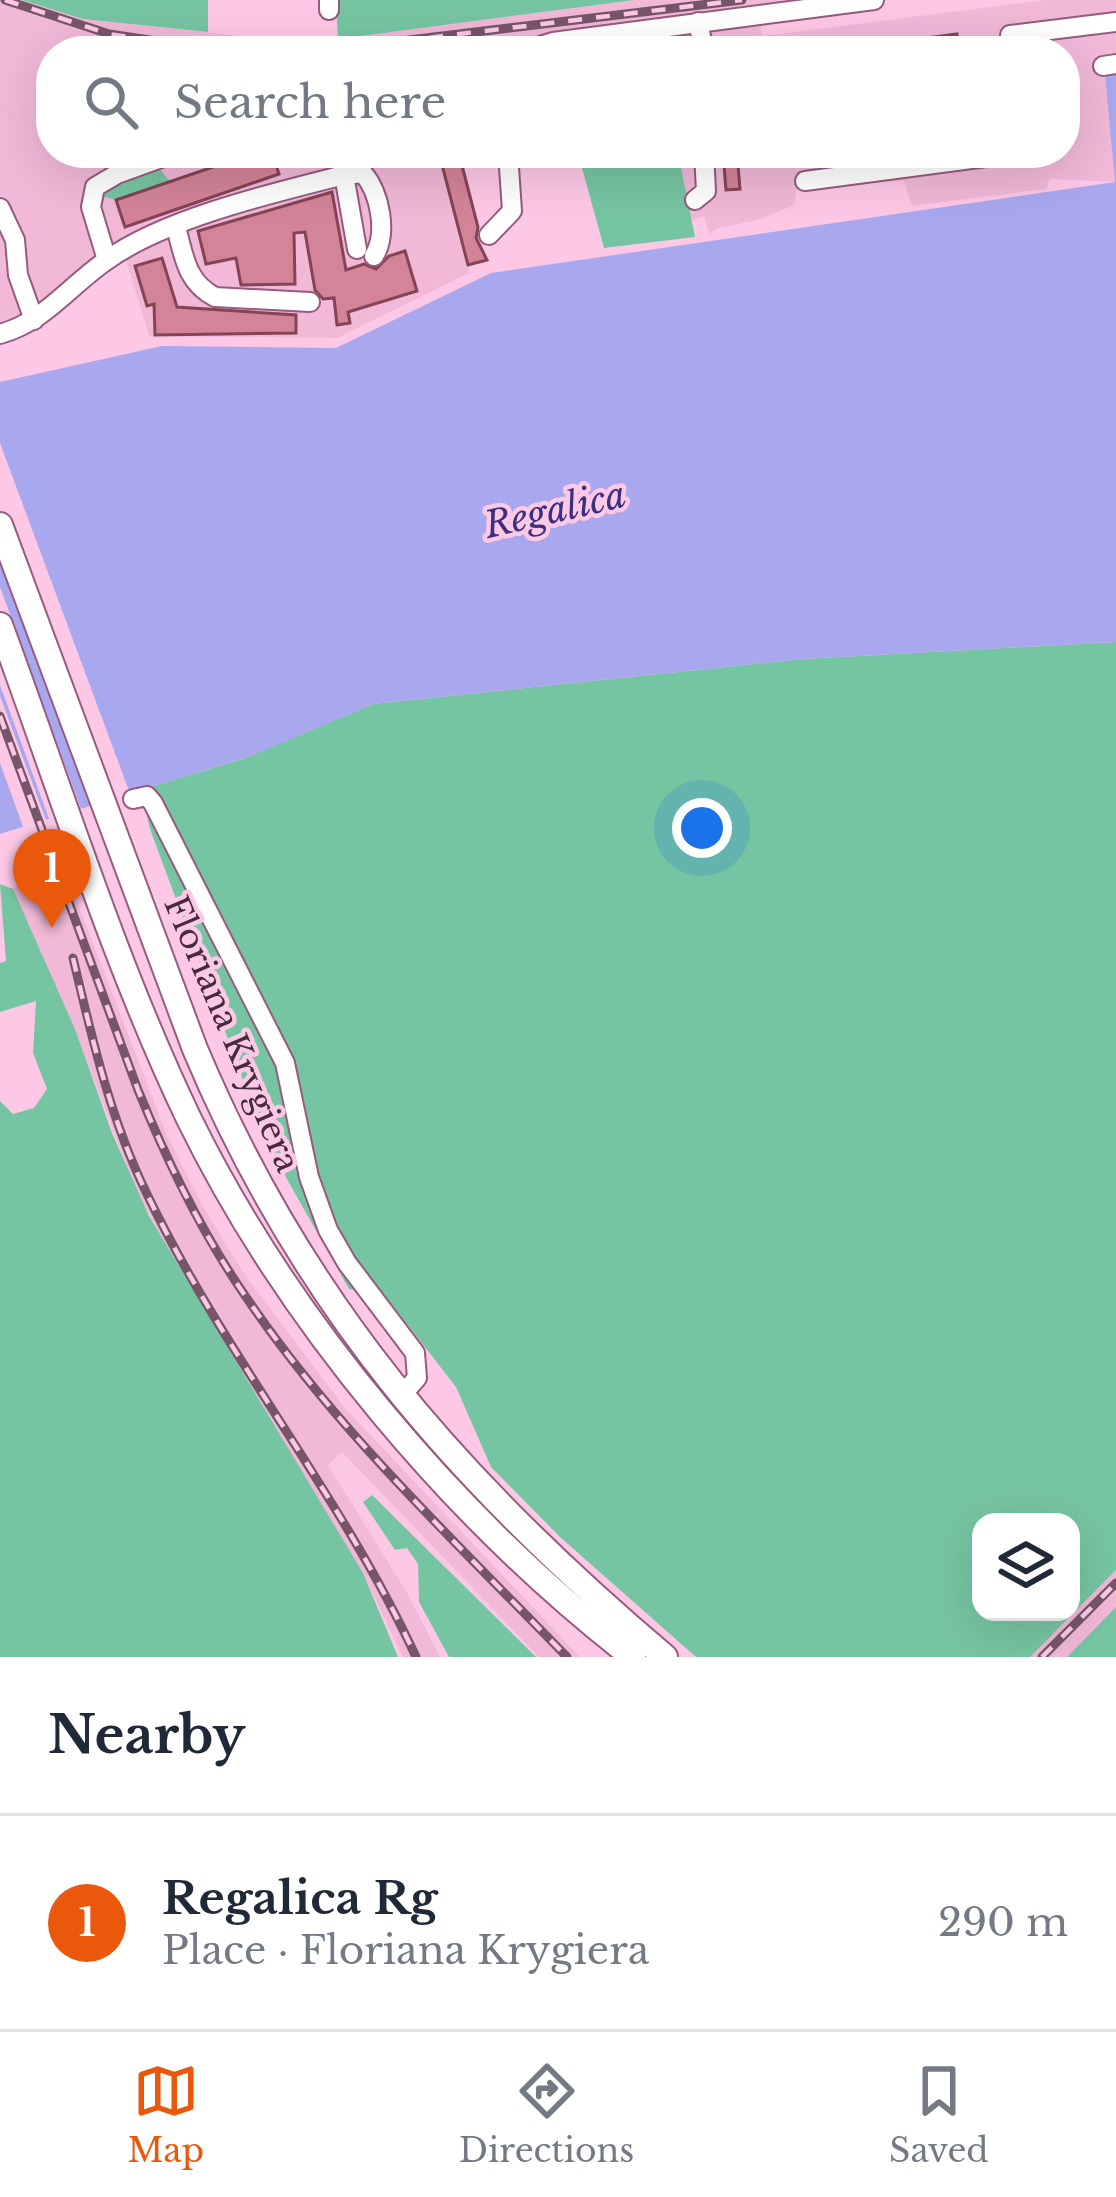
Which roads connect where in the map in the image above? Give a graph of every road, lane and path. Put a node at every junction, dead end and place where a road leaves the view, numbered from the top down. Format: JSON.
{"nodes":[{"id":1,"x":874,"y":0,"type":"edge"},
{"id":2,"x":698,"y":22,"type":"junction"},
{"id":3,"x":1116,"y":22,"type":"edge"},
{"id":4,"x":597,"y":36,"type":"edge"},
{"id":5,"x":701,"y":36,"type":"edge"},
{"id":6,"x":1010,"y":36,"type":"edge"},
{"id":7,"x":135,"y":168,"type":"edge"},
{"id":8,"x":326,"y":168,"type":"edge"},
{"id":9,"x":344,"y":168,"type":"edge"},
{"id":10,"x":354,"y":168,"type":"edge"},
{"id":11,"x":509,"y":168,"type":"edge"},
{"id":12,"x":705,"y":168,"type":"edge"},
{"id":13,"x":867,"y":168,"type":"edge"},
{"id":14,"x":805,"y":181,"type":"dead end"},
{"id":15,"x":695,"y":200,"type":"dead end"},
{"id":16,"x":0,"y":208,"type":"edge"},
{"id":17,"x":176,"y":227,"type":"junction"},
{"id":18,"x":489,"y":235,"type":"dead end"},
{"id":19,"x":107,"y":260,"type":"junction"},
{"id":20,"x":310,"y":302,"type":"dead end"},
{"id":21,"x":34,"y":320,"type":"junction"},
{"id":22,"x":0,"y":334,"type":"edge"},
{"id":23,"x":0,"y":525,"type":"edge"},
{"id":24,"x":0,"y":625,"type":"edge"},
{"id":25,"x":133,"y":799,"type":"dead end"},
{"id":26,"x":400,"y":1397,"type":"junction"},
{"id":27,"x":633,"y":1657,"type":"edge"},
{"id":28,"x":665,"y":1657,"type":"edge"}],
"edges":[{"from":1,"to":2,"type":"street"},
{"from":2,"to":4,"type":"street"},
{"from":2,"to":5,"type":"street"},
{"from":3,"to":6,"type":"street"},
{"from":7,"to":19,"type":"street"},
{"from":8,"to":17,"type":"street"},
{"from":9,"to":10,"type":"street"},
{"from":11,"to":18,"type":"street"},
{"from":12,"to":15,"type":"street"},
{"from":13,"to":14,"type":"street"},
{"from":16,"to":21,"type":"street"},
{"from":17,"to":19,"type":"street"},
{"from":17,"to":20,"type":"street"},
{"from":19,"to":21,"type":"street"},
{"from":21,"to":22,"type":"street"},
{"from":23,"to":26,"type":"main road","name":"Floriana Krygiera"},
{"from":24,"to":27,"type":"main road","name":"Floriana Krygiera"},
{"from":25,"to":26,"type":"street"},
{"from":26,"to":28,"type":"main road","name":"Floriana Krygiera"}]}
